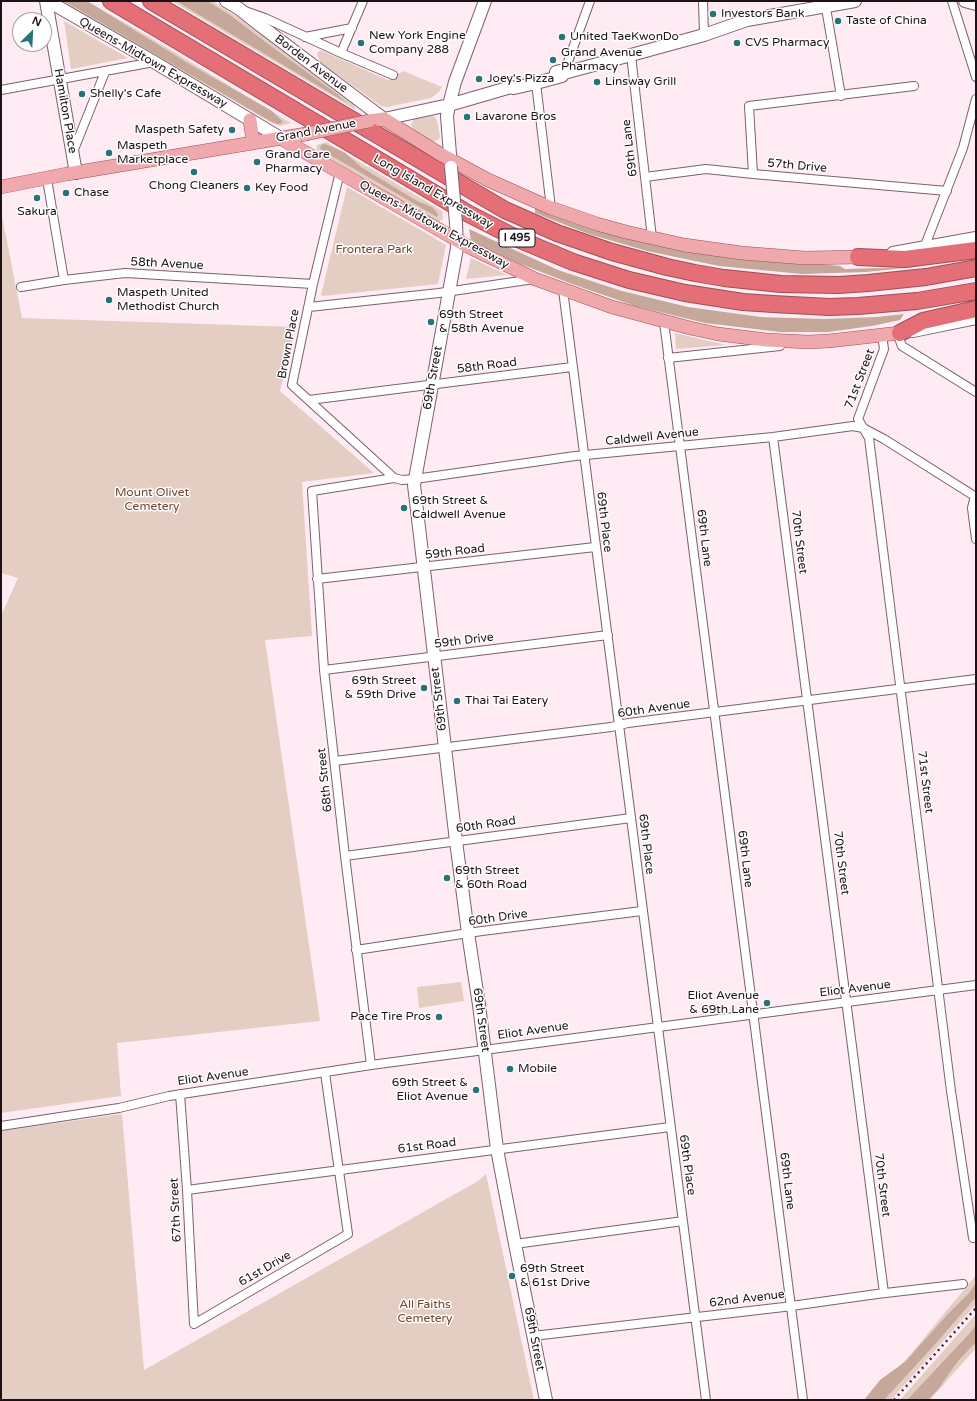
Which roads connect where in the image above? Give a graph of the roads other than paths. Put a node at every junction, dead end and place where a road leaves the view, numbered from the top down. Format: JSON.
{"nodes":[{"id":1,"x":47,"y":1,"type":"edge"},
{"id":2,"x":111,"y":1,"type":"edge"},
{"id":3,"x":151,"y":1,"type":"edge"},
{"id":4,"x":226,"y":1,"type":"edge"},
{"id":5,"x":363,"y":1,"type":"edge"},
{"id":6,"x":485,"y":1,"type":"edge"},
{"id":7,"x":590,"y":1,"type":"edge"},
{"id":8,"x":703,"y":1,"type":"edge"},
{"id":9,"x":855,"y":1,"type":"edge"},
{"id":10,"x":952,"y":1,"type":"edge"},
{"id":11,"x":966,"y":1,"type":"edge"},
{"id":12,"x":825,"y":4,"type":"edge"},
{"id":13,"x":976,"y":4,"type":"edge"},
{"id":14,"x":238,"y":8,"type":"junction"},
{"id":15,"x":955,"y":10,"type":"junction"},
{"id":16,"x":352,"y":28,"type":"junction"},
{"id":17,"x":704,"y":35,"type":"junction"},
{"id":18,"x":305,"y":37,"type":"junction"},
{"id":19,"x":341,"y":53,"type":"junction"},
{"id":20,"x":631,"y":55,"type":"junction"},
{"id":21,"x":154,"y":62,"type":"junction"},
{"id":22,"x":106,"y":72,"type":"junction"},
{"id":23,"x":564,"y":72,"type":"junction"},
{"id":24,"x":393,"y":75,"type":"dead end"},
{"id":25,"x":976,"y":76,"type":"edge"},
{"id":26,"x":59,"y":80,"type":"junction"},
{"id":27,"x":536,"y":83,"type":"junction"},
{"id":28,"x":914,"y":86,"type":"dead end"},
{"id":29,"x":511,"y":87,"type":"junction"},
{"id":30,"x":1,"y":90,"type":"edge"},
{"id":31,"x":841,"y":96,"type":"junction"},
{"id":32,"x":976,"y":98,"type":"edge"},
{"id":33,"x":449,"y":105,"type":"junction"},
{"id":34,"x":384,"y":118,"type":"junction"},
{"id":35,"x":250,"y":120,"type":"junction"},
{"id":36,"x":282,"y":139,"type":"junction"},
{"id":37,"x":253,"y":142,"type":"junction"},
{"id":38,"x":72,"y":152,"type":"junction"},
{"id":39,"x":451,"y":164,"type":"junction"},
{"id":40,"x":340,"y":172,"type":"junction"},
{"id":41,"x":76,"y":173,"type":"junction"},
{"id":42,"x":753,"y":174,"type":"junction"},
{"id":43,"x":645,"y":177,"type":"junction"},
{"id":44,"x":47,"y":179,"type":"junction"},
{"id":45,"x":1,"y":187,"type":"edge"},
{"id":46,"x":947,"y":190,"type":"junction"},
{"id":47,"x":551,"y":208,"type":"junction"},
{"id":48,"x":652,"y":238,"type":"junction"},
{"id":49,"x":976,"y":238,"type":"edge"},
{"id":50,"x":457,"y":241,"type":"junction"},
{"id":51,"x":924,"y":248,"type":"junction"},
{"id":52,"x":976,"y":250,"type":"edge"},
{"id":53,"x":858,"y":257,"type":"junction"},
{"id":54,"x":976,"y":268,"type":"edge"},
{"id":55,"x":535,"y":279,"type":"junction"},
{"id":56,"x":64,"y":280,"type":"junction"},
{"id":57,"x":313,"y":284,"type":"junction"},
{"id":58,"x":21,"y":287,"type":"dead end"},
{"id":59,"x":563,"y":290,"type":"junction"},
{"id":60,"x":976,"y":291,"type":"edge"},
{"id":61,"x":449,"y":292,"type":"junction"},
{"id":62,"x":309,"y":307,"type":"junction"},
{"id":63,"x":976,"y":309,"type":"edge"},
{"id":64,"x":976,"y":318,"type":"edge"},
{"id":65,"x":664,"y":322,"type":"junction"},
{"id":66,"x":898,"y":333,"type":"junction"},
{"id":67,"x":882,"y":335,"type":"junction"},
{"id":68,"x":808,"y":342,"type":"junction"},
{"id":69,"x":668,"y":358,"type":"junction"},
{"id":70,"x":572,"y":367,"type":"junction"},
{"id":71,"x":432,"y":385,"type":"junction"},
{"id":72,"x":976,"y":392,"type":"edge"},
{"id":73,"x":309,"y":400,"type":"junction"},
{"id":74,"x":863,"y":428,"type":"junction"},
{"id":75,"x":774,"y":437,"type":"junction"},
{"id":76,"x":680,"y":445,"type":"junction"},
{"id":77,"x":584,"y":456,"type":"junction"},
{"id":78,"x":394,"y":478,"type":"junction"},
{"id":79,"x":415,"y":479,"type":"junction"},
{"id":80,"x":312,"y":491,"type":"joint"},
{"id":81,"x":975,"y":496,"type":"edge"},
{"id":82,"x":976,"y":539,"type":"edge"},
{"id":83,"x":596,"y":547,"type":"junction"},
{"id":84,"x":424,"y":568,"type":"junction"},
{"id":85,"x":318,"y":579,"type":"junction"},
{"id":86,"x":608,"y":635,"type":"junction"},
{"id":87,"x":434,"y":657,"type":"junction"},
{"id":88,"x":324,"y":670,"type":"junction"},
{"id":89,"x":976,"y":679,"type":"edge"},
{"id":90,"x":901,"y":688,"type":"junction"},
{"id":91,"x":808,"y":701,"type":"junction"},
{"id":92,"x":714,"y":713,"type":"junction"},
{"id":93,"x":619,"y":726,"type":"junction"},
{"id":94,"x":445,"y":747,"type":"junction"},
{"id":95,"x":335,"y":761,"type":"junction"},
{"id":96,"x":631,"y":818,"type":"junction"},
{"id":97,"x":456,"y":841,"type":"junction"},
{"id":98,"x":345,"y":856,"type":"junction"},
{"id":99,"x":642,"y":911,"type":"junction"},
{"id":100,"x":468,"y":934,"type":"junction"},
{"id":101,"x":356,"y":950,"type":"junction"},
{"id":102,"x":976,"y":985,"type":"edge"},
{"id":103,"x":939,"y":990,"type":"junction"},
{"id":104,"x":846,"y":1002,"type":"junction"},
{"id":105,"x":753,"y":1014,"type":"junction"},
{"id":106,"x":658,"y":1026,"type":"junction"},
{"id":107,"x":485,"y":1050,"type":"junction"},
{"id":108,"x":371,"y":1065,"type":"junction"},
{"id":109,"x":325,"y":1073,"type":"junction"},
{"id":110,"x":180,"y":1094,"type":"junction"},
{"id":111,"x":1,"y":1126,"type":"edge"},
{"id":112,"x":670,"y":1126,"type":"junction"},
{"id":113,"x":497,"y":1149,"type":"junction"},
{"id":114,"x":339,"y":1170,"type":"junction"},
{"id":115,"x":187,"y":1190,"type":"junction"},
{"id":116,"x":683,"y":1221,"type":"junction"},
{"id":117,"x":973,"y":1238,"type":"dead end"},
{"id":118,"x":515,"y":1244,"type":"junction"},
{"id":119,"x":963,"y":1284,"type":"dead end"},
{"id":120,"x":884,"y":1293,"type":"junction"},
{"id":121,"x":791,"y":1306,"type":"junction"},
{"id":122,"x":695,"y":1318,"type":"junction"},
{"id":123,"x":194,"y":1324,"type":"joint"},
{"id":124,"x":534,"y":1336,"type":"junction"},
{"id":125,"x":546,"y":1400,"type":"edge"},
{"id":126,"x":706,"y":1400,"type":"edge"},
{"id":127,"x":803,"y":1400,"type":"edge"}],
"edges":[{"from":1,"to":21,"type":"main road","name":"Queens-Midtown Expressway"},
{"from":1,"to":26,"type":"main road","name":"Hamilton Place"},
{"from":2,"to":60,"type":"highway","name":"Long Island Expressway","number":"I 495"},
{"from":3,"to":54,"type":"highway","name":"Long Island Expressway","number":"I 495"},
{"from":4,"to":14,"type":"main road","name":"Borden Avenue"},
{"from":5,"to":16,"type":"street"},
{"from":6,"to":33,"type":"main road","name":"69th Street"},
{"from":7,"to":23,"type":"street"},
{"from":8,"to":17,"type":"street"},
{"from":9,"to":12,"type":"main road","name":"Grand Avenue"},
{"from":10,"to":15,"type":"street"},
{"from":11,"to":13,"type":"main road"},
{"from":11,"to":15,"type":"street"},
{"from":12,"to":17,"type":"main road","name":"Grand Avenue"},
{"from":12,"to":31,"type":"street"},
{"from":14,"to":18,"type":"street","name":"Borden Avenue"},
{"from":14,"to":34,"type":"main road","name":"Borden Avenue"},
{"from":15,"to":25,"type":"street"},
{"from":16,"to":18,"type":"street"},
{"from":16,"to":19,"type":"street"},
{"from":17,"to":20,"type":"main road","name":"Grand Avenue"},
{"from":18,"to":19,"type":"street","name":"Borden Avenue"},
{"from":19,"to":24,"type":"street","name":"Borden Avenue"},
{"from":20,"to":23,"type":"main road","name":"Grand Avenue"},
{"from":20,"to":43,"type":"street","name":"69th Lane"},
{"from":21,"to":22,"type":"street"},
{"from":21,"to":35,"type":"main road","name":"Queens-Midtown Expressway"},
{"from":22,"to":26,"type":"street"},
{"from":22,"to":38,"type":"street"},
{"from":23,"to":27,"type":"main road","name":"Grand Avenue"},
{"from":23,"to":29,"type":"main road","name":"Grand Avenue"},
{"from":26,"to":30,"type":"street"},
{"from":26,"to":38,"type":"main road","name":"Hamilton Place"},
{"from":27,"to":29,"type":"main road","name":"Grand Avenue"},
{"from":27,"to":47,"type":"street"},
{"from":28,"to":31,"type":"street"},
{"from":29,"to":33,"type":"main road","name":"Grand Avenue"},
{"from":31,"to":42,"type":"street"},
{"from":32,"to":46,"type":"street"},
{"from":33,"to":34,"type":"main road","name":"Grand Avenue"},
{"from":33,"to":39,"type":"main road","name":"69th Street"},
{"from":34,"to":36,"type":"main road","name":"Grand Avenue","bridge":true},
{"from":34,"to":39,"type":"main road"},
{"from":35,"to":36,"type":"main road","name":"Queens-Midtown Expressway"},
{"from":35,"to":37,"type":"main road"},
{"from":36,"to":37,"type":"main road","name":"Grand Avenue"},
{"from":36,"to":40,"type":"main road","name":"Queens-Midtown Expressway"},
{"from":37,"to":41,"type":"main road","name":"Grand Avenue"},
{"from":38,"to":41,"type":"main road","name":"Hamilton Place"},
{"from":39,"to":47,"type":"main road"},
{"from":39,"to":50,"type":"main road","name":"69th Street","bridge":true},
{"from":40,"to":50,"type":"main road","name":"Queens-Midtown Expressway"},
{"from":40,"to":57,"type":"street","name":"Brown Place"},
{"from":41,"to":44,"type":"main road","name":"Grand Avenue"},
{"from":42,"to":43,"type":"street","name":"57th Drive"},
{"from":42,"to":46,"type":"street","name":"57th Drive"},
{"from":43,"to":48,"type":"street","name":"69th Lane"},
{"from":44,"to":45,"type":"main road","name":"Grand Avenue"},
{"from":44,"to":56,"type":"street"},
{"from":46,"to":51,"type":"street"},
{"from":47,"to":48,"type":"main road"},
{"from":48,"to":53,"type":"main road"},
{"from":49,"to":51,"type":"main road"},
{"from":50,"to":55,"type":"main road","name":"Queens-Midtown Expressway"},
{"from":50,"to":61,"type":"main road","name":"69th Street"},
{"from":51,"to":53,"type":"main road"},
{"from":52,"to":53,"type":"highway"},
{"from":55,"to":59,"type":"main road","name":"Queens-Midtown Expressway"},
{"from":55,"to":61,"type":"street"},
{"from":56,"to":57,"type":"street","name":"58th Avenue"},
{"from":56,"to":58,"type":"street","name":"58th Avenue"},
{"from":57,"to":62,"type":"street","name":"Brown Place"},
{"from":59,"to":65,"type":"main road","name":"Queens-Midtown Expressway"},
{"from":59,"to":70,"type":"street","name":"69th Place"},
{"from":61,"to":62,"type":"street"},
{"from":61,"to":71,"type":"main road","name":"69th Street"},
{"from":62,"to":73,"type":"street","name":"Brown Place"},
{"from":63,"to":66,"type":"highway"},
{"from":64,"to":66,"type":"main road","name":"Queens-Midtown Expressway"},
{"from":65,"to":68,"type":"main road","name":"Queens-Midtown Expressway"},
{"from":65,"to":69,"type":"street","name":"69th Lane"},
{"from":66,"to":67,"type":"main road","name":"Queens-Midtown Expressway"},
{"from":66,"to":72,"type":"street"},
{"from":67,"to":68,"type":"main road","name":"Queens-Midtown Expressway"},
{"from":67,"to":74,"type":"street","name":"71st Street"},
{"from":68,"to":69,"type":"street"},
{"from":69,"to":76,"type":"street","name":"69th Lane"},
{"from":70,"to":71,"type":"street","name":"58th Road"},
{"from":70,"to":77,"type":"street","name":"69th Place"},
{"from":71,"to":73,"type":"street","name":"58th Road"},
{"from":71,"to":79,"type":"main road","name":"69th Street"},
{"from":73,"to":78,"type":"street","name":"Brown Place"},
{"from":74,"to":75,"type":"street","name":"Caldwell Avenue"},
{"from":74,"to":81,"type":"street","name":"Caldwell Avenue"},
{"from":74,"to":90,"type":"street","name":"71st Street"},
{"from":75,"to":76,"type":"street","name":"Caldwell Avenue"},
{"from":75,"to":91,"type":"street","name":"70th Street"},
{"from":76,"to":77,"type":"street","name":"Caldwell Avenue"},
{"from":76,"to":92,"type":"street","name":"69th Lane"},
{"from":77,"to":79,"type":"street","name":"Caldwell Avenue"},
{"from":77,"to":83,"type":"street","name":"69th Place"},
{"from":78,"to":79,"type":"street","name":"Caldwell Avenue"},
{"from":78,"to":80,"type":"street","name":"Caldwell Avenue"},
{"from":79,"to":84,"type":"main road","name":"69th Street"},
{"from":80,"to":85,"type":"street","name":"68th Street"},
{"from":81,"to":82,"type":"street"},
{"from":83,"to":84,"type":"street","name":"59th Road"},
{"from":83,"to":86,"type":"street","name":"69th Place"},
{"from":84,"to":85,"type":"street","name":"59th Road"},
{"from":84,"to":87,"type":"main road","name":"69th Street"},
{"from":85,"to":88,"type":"street","name":"68th Street"},
{"from":86,"to":87,"type":"street","name":"59th Drive"},
{"from":86,"to":93,"type":"street","name":"69th Place"},
{"from":87,"to":88,"type":"street","name":"59th Drive"},
{"from":87,"to":94,"type":"main road","name":"69th Street"},
{"from":88,"to":95,"type":"street","name":"68th Street"},
{"from":89,"to":90,"type":"street","name":"60th Avenue"},
{"from":90,"to":91,"type":"street","name":"60th Avenue"},
{"from":90,"to":103,"type":"street","name":"71st Street"},
{"from":91,"to":92,"type":"street","name":"60th Avenue"},
{"from":91,"to":104,"type":"street","name":"70th Street"},
{"from":92,"to":93,"type":"street","name":"60th Avenue"},
{"from":92,"to":105,"type":"street","name":"69th Lane"},
{"from":93,"to":94,"type":"street","name":"60th Avenue"},
{"from":93,"to":96,"type":"street","name":"69th Place"},
{"from":94,"to":95,"type":"street","name":"60th Avenue"},
{"from":94,"to":97,"type":"main road","name":"69th Street"},
{"from":95,"to":98,"type":"street","name":"68th Street"},
{"from":96,"to":97,"type":"street","name":"60th Road"},
{"from":96,"to":99,"type":"street","name":"69th Place"},
{"from":97,"to":98,"type":"street","name":"60th Road"},
{"from":97,"to":100,"type":"main road","name":"69th Street"},
{"from":98,"to":101,"type":"street","name":"68th Street"},
{"from":99,"to":100,"type":"street","name":"60th Drive"},
{"from":99,"to":106,"type":"street","name":"69th Place"},
{"from":100,"to":101,"type":"street","name":"60th Drive"},
{"from":100,"to":107,"type":"main road","name":"69th Street"},
{"from":101,"to":108,"type":"street","name":"68th Street"},
{"from":102,"to":103,"type":"street","name":"Eliot Avenue"},
{"from":103,"to":104,"type":"street","name":"Eliot Avenue"},
{"from":103,"to":117,"type":"street","name":"71st Street"},
{"from":104,"to":105,"type":"street","name":"Eliot Avenue"},
{"from":104,"to":120,"type":"street","name":"70th Street"},
{"from":105,"to":106,"type":"street","name":"Eliot Avenue"},
{"from":105,"to":121,"type":"street","name":"69th Lane"},
{"from":106,"to":107,"type":"street","name":"Eliot Avenue"},
{"from":106,"to":112,"type":"street","name":"69th Place"},
{"from":107,"to":108,"type":"street","name":"Eliot Avenue"},
{"from":107,"to":113,"type":"main road","name":"69th Street"},
{"from":108,"to":109,"type":"street","name":"Eliot Avenue"},
{"from":109,"to":110,"type":"street","name":"Eliot Avenue"},
{"from":109,"to":114,"type":"street"},
{"from":110,"to":111,"type":"street","name":"Eliot Avenue"},
{"from":110,"to":115,"type":"street","name":"67th Street"},
{"from":112,"to":113,"type":"street","name":"61st Road"},
{"from":112,"to":116,"type":"street","name":"69th Place"},
{"from":113,"to":114,"type":"street","name":"61st Road"},
{"from":113,"to":118,"type":"main road","name":"69th Street"},
{"from":114,"to":115,"type":"street","name":"61st Road"},
{"from":114,"to":123,"type":"street","name":"61st Drive"},
{"from":115,"to":123,"type":"street","name":"67th Street"},
{"from":116,"to":118,"type":"street"},
{"from":116,"to":122,"type":"street","name":"69th Place"},
{"from":118,"to":124,"type":"main road","name":"69th Street"},
{"from":119,"to":120,"type":"street","name":"62nd Avenue"},
{"from":120,"to":121,"type":"street","name":"62nd Avenue"},
{"from":121,"to":122,"type":"street","name":"62nd Avenue"},
{"from":121,"to":127,"type":"street","name":"69th Lane"},
{"from":122,"to":124,"type":"street","name":"62nd Avenue"},
{"from":122,"to":126,"type":"street","name":"69th Place"},
{"from":124,"to":125,"type":"main road","name":"69th Street"}]}
